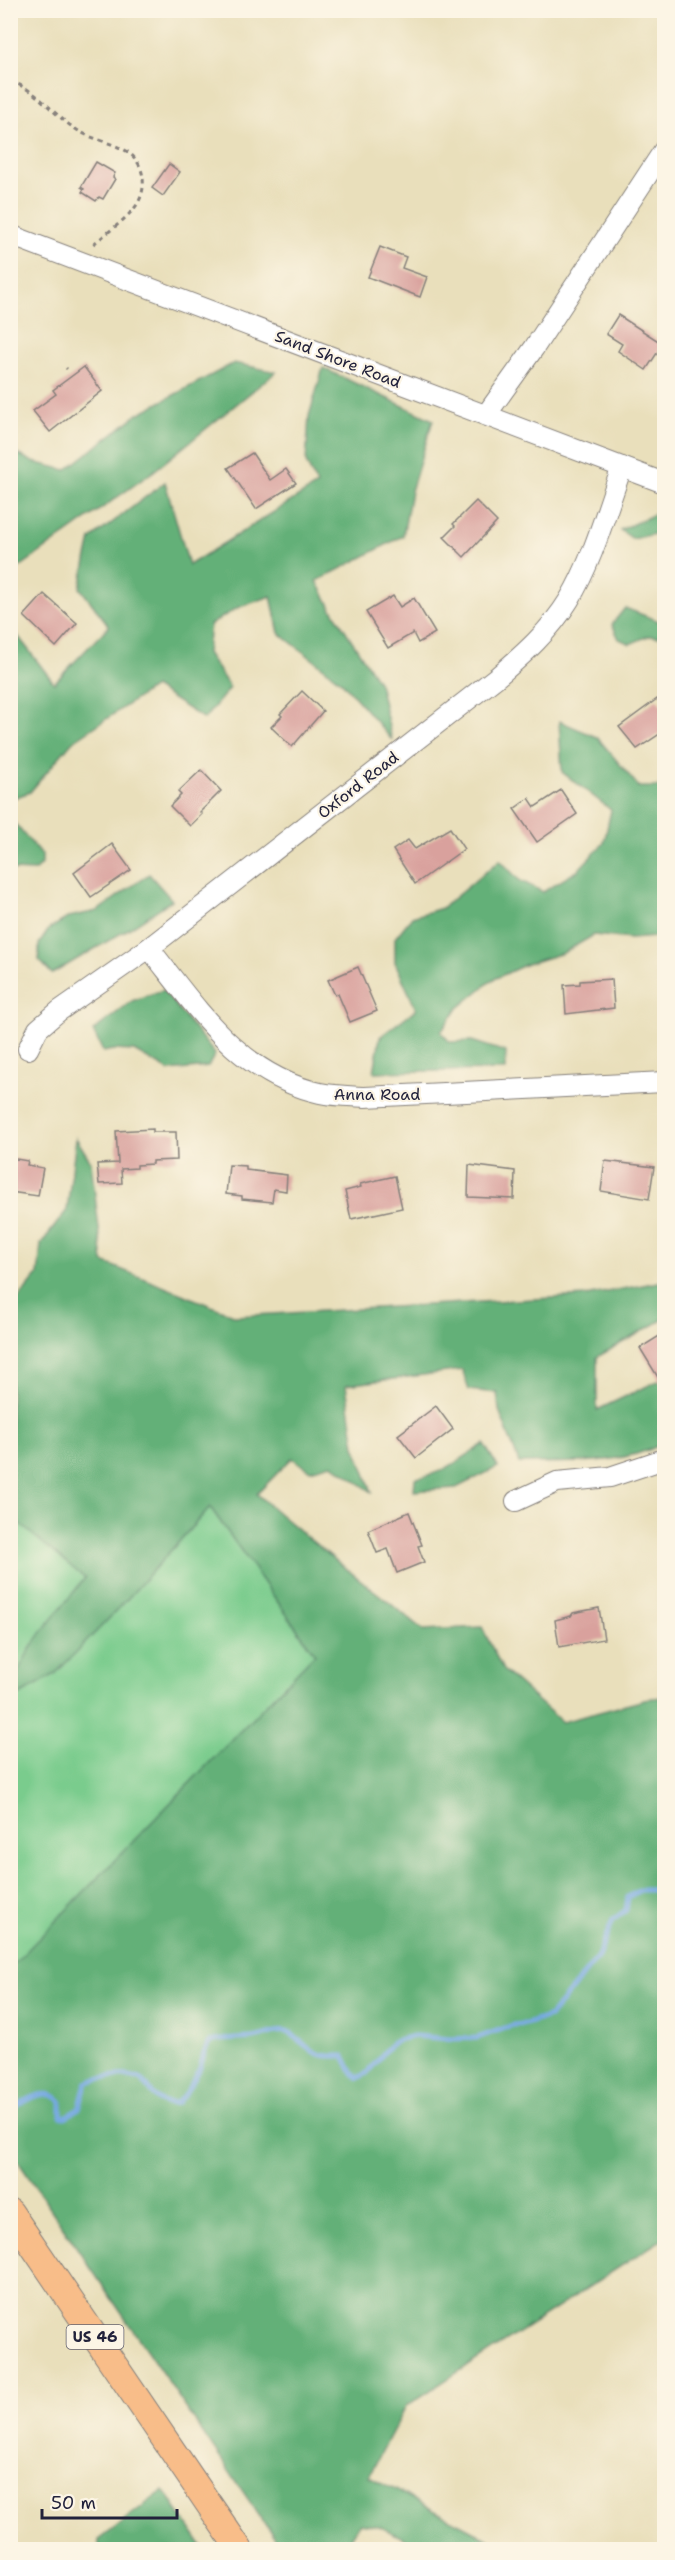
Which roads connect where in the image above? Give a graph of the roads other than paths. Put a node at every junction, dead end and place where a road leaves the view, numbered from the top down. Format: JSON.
{"nodes":[{"id":1,"x":664,"y":150,"type":"edge"},
{"id":2,"x":10,"y":236,"type":"edge"},
{"id":3,"x":486,"y":416,"type":"junction"},
{"id":4,"x":622,"y":467,"type":"junction"},
{"id":5,"x":664,"y":483,"type":"edge"},
{"id":6,"x":149,"y":948,"type":"junction"},
{"id":7,"x":28,"y":1049,"type":"dead end"},
{"id":8,"x":664,"y":1082,"type":"edge"},
{"id":9,"x":664,"y":1459,"type":"edge"},
{"id":10,"x":516,"y":1501,"type":"dead end"},
{"id":11,"x":10,"y":2212,"type":"edge"},
{"id":12,"x":240,"y":2550,"type":"edge"}],
"edges":[{"from":1,"to":3,"type":"street"},
{"from":2,"to":3,"type":"street","name":"Sand Shore Road"},
{"from":3,"to":4,"type":"street","name":"Sand Shore Road"},
{"from":4,"to":5,"type":"street","name":"Sand Shore Road"},
{"from":4,"to":6,"type":"street","name":"Oxford Road"},
{"from":6,"to":7,"type":"street","name":"Oxford Road"},
{"from":6,"to":8,"type":"street","name":"Anna Road"},
{"from":9,"to":10,"type":"street"},
{"from":11,"to":12,"type":"main road","number":"US 46"}]}
